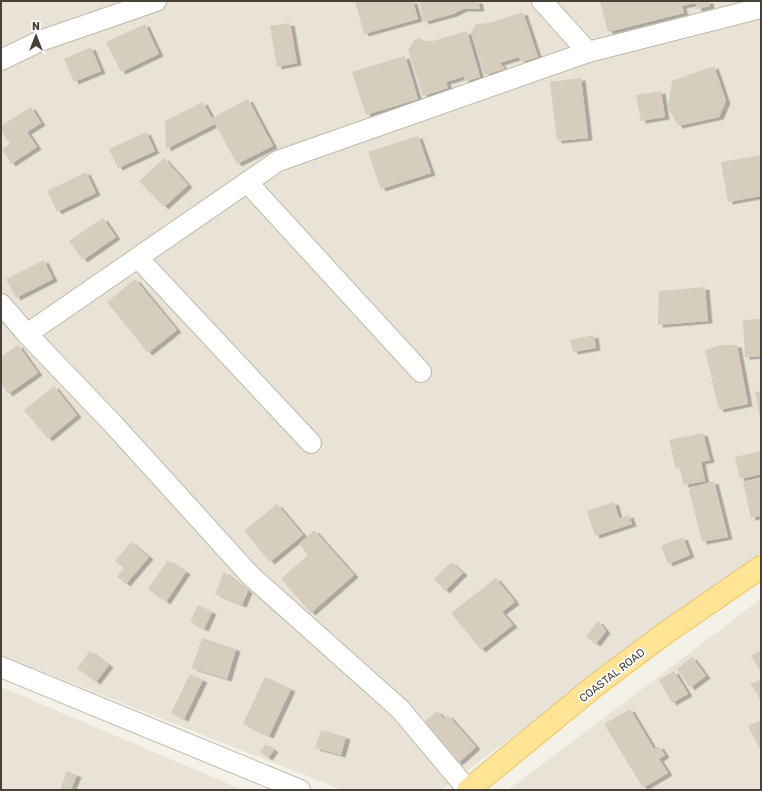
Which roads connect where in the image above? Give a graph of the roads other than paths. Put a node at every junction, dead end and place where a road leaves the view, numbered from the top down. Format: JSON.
{"nodes":[{"id":1,"x":156,"y":1,"type":"edge"},
{"id":2,"x":542,"y":1,"type":"edge"},
{"id":3,"x":761,"y":8,"type":"edge"},
{"id":4,"x":588,"y":52,"type":"junction"},
{"id":5,"x":1,"y":60,"type":"edge"},
{"id":6,"x":247,"y":182,"type":"junction"},
{"id":7,"x":138,"y":258,"type":"junction"},
{"id":8,"x":1,"y":304,"type":"edge"},
{"id":9,"x":26,"y":334,"type":"junction"},
{"id":10,"x":421,"y":372,"type":"dead end"},
{"id":11,"x":311,"y":443,"type":"dead end"},
{"id":12,"x":761,"y":567,"type":"edge"},
{"id":13,"x":1,"y":667,"type":"edge"},
{"id":14,"x":300,"y":790,"type":"edge"},
{"id":15,"x":468,"y":790,"type":"edge"}],
"edges":[{"from":1,"to":5,"type":"street"},
{"from":2,"to":4,"type":"street"},
{"from":3,"to":4,"type":"street"},
{"from":4,"to":6,"type":"street"},
{"from":6,"to":7,"type":"street"},
{"from":6,"to":10,"type":"street"},
{"from":7,"to":9,"type":"street"},
{"from":7,"to":11,"type":"street"},
{"from":8,"to":9,"type":"street"},
{"from":9,"to":15,"type":"street"},
{"from":12,"to":15,"type":"main road","name":"COASTAL ROAD"},
{"from":13,"to":14,"type":"street"}]}
